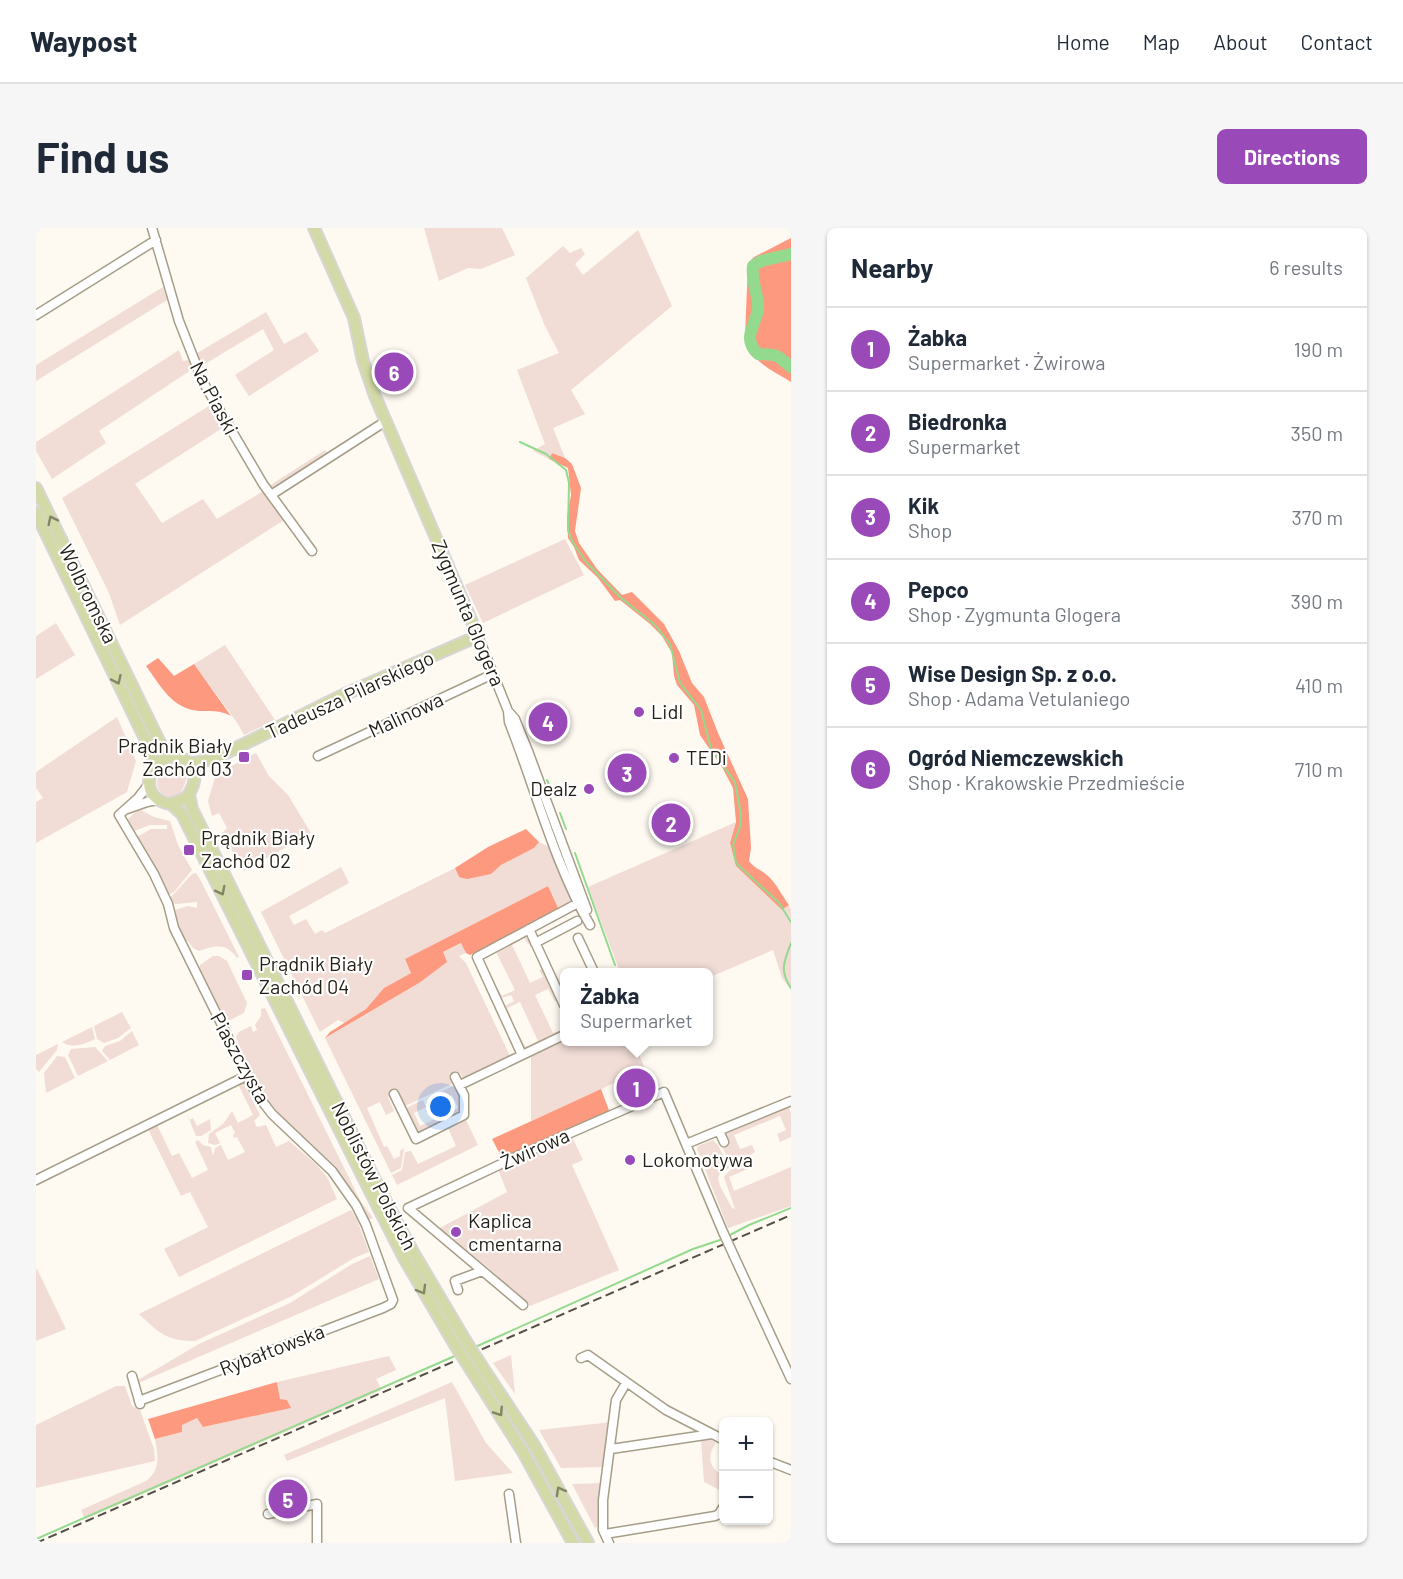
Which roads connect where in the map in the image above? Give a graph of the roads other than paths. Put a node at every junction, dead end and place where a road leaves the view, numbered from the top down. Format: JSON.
{"nodes":[{"id":1,"x":152,"y":228,"type":"edge"},
{"id":2,"x":314,"y":228,"type":"edge"},
{"id":3,"x":156,"y":240,"type":"junction"},
{"id":4,"x":36,"y":315,"type":"edge"},
{"id":5,"x":386,"y":421,"type":"junction"},
{"id":6,"x":36,"y":488,"type":"edge"},
{"id":7,"x":271,"y":495,"type":"junction"},
{"id":8,"x":36,"y":513,"type":"edge"},
{"id":9,"x":312,"y":551,"type":"dead end"},
{"id":10,"x":478,"y":636,"type":"junction"},
{"id":11,"x":493,"y":674,"type":"junction"},
{"id":12,"x":135,"y":705,"type":"junction"},
{"id":13,"x":508,"y":711,"type":"junction"},
{"id":14,"x":222,"y":755,"type":"junction"},
{"id":15,"x":318,"y":756,"type":"dead end"},
{"id":16,"x":171,"y":757,"type":"junction"},
{"id":17,"x":190,"y":763,"type":"junction"},
{"id":18,"x":155,"y":766,"type":"junction"},
{"id":19,"x":195,"y":777,"type":"junction"},
{"id":20,"x":149,"y":784,"type":"junction"},
{"id":21,"x":189,"y":795,"type":"junction"},
{"id":22,"x":158,"y":800,"type":"junction"},
{"id":23,"x":171,"y":804,"type":"junction"},
{"id":24,"x":127,"y":809,"type":"junction"},
{"id":25,"x":578,"y":903,"type":"junction"},
{"id":26,"x":577,"y":921,"type":"dead end"},
{"id":27,"x":529,"y":929,"type":"junction"},
{"id":28,"x":578,"y":938,"type":"dead end"},
{"id":29,"x":535,"y":943,"type":"junction"},
{"id":30,"x":592,"y":968,"type":"edge"},
{"id":31,"x":560,"y":996,"type":"edge"},
{"id":32,"x":560,"y":1037,"type":"edge"},
{"id":33,"x":522,"y":1055,"type":"junction"},
{"id":34,"x":246,"y":1076,"type":"junction"},
{"id":35,"x":394,"y":1094,"type":"dead end"},
{"id":36,"x":791,"y":1101,"type":"edge"},
{"id":37,"x":719,"y":1131,"type":"junction"},
{"id":38,"x":724,"y":1142,"type":"dead end"},
{"id":39,"x":686,"y":1144,"type":"junction"},
{"id":40,"x":36,"y":1180,"type":"edge"},
{"id":41,"x":482,"y":1270,"type":"junction"},
{"id":42,"x":458,"y":1290,"type":"dead end"},
{"id":43,"x":391,"y":1291,"type":"joint"},
{"id":44,"x":523,"y":1305,"type":"dead end"},
{"id":45,"x":460,"y":1343,"type":"junction"},
{"id":46,"x":581,"y":1358,"type":"dead end"},
{"id":47,"x":478,"y":1371,"type":"junction"},
{"id":48,"x":132,"y":1376,"type":"dead end"},
{"id":49,"x":791,"y":1379,"type":"edge"},
{"id":50,"x":626,"y":1383,"type":"junction"},
{"id":51,"x":712,"y":1434,"type":"junction"},
{"id":52,"x":719,"y":1438,"type":"edge"},
{"id":53,"x":611,"y":1449,"type":"junction"},
{"id":54,"x":773,"y":1463,"type":"edge"},
{"id":55,"x":791,"y":1470,"type":"edge"},
{"id":56,"x":509,"y":1494,"type":"dead end"},
{"id":57,"x":268,"y":1514,"type":"dead end"},
{"id":58,"x":719,"y":1514,"type":"edge"},
{"id":59,"x":604,"y":1534,"type":"junction"},
{"id":60,"x":317,"y":1543,"type":"edge"},
{"id":61,"x":516,"y":1543,"type":"edge"},
{"id":62,"x":573,"y":1543,"type":"edge"},
{"id":63,"x":588,"y":1543,"type":"edge"},
{"id":64,"x":609,"y":1543,"type":"edge"}],
"edges":[{"from":1,"to":3,"type":"street","name":"Na Piaski"},
{"from":2,"to":5,"type":"main road","name":"Zygmunta Glogera"},
{"from":3,"to":4,"type":"street"},
{"from":3,"to":7,"type":"street","name":"Na Piaski"},
{"from":5,"to":7,"type":"street"},
{"from":5,"to":10,"type":"main road","name":"Zygmunta Glogera"},
{"from":12,"to":6,"type":"main road","name":"Wolbromska","one_way":true},
{"from":7,"to":9,"type":"street","name":"Na Piaski"},
{"from":8,"to":12,"type":"main road","name":"Wolbromska","one_way":true},
{"from":10,"to":11,"type":"street","name":"Zygmunta Glogera"},
{"from":10,"to":14,"type":"main road","name":"Tadeusza Pilarskiego"},
{"from":11,"to":13,"type":"street","name":"Zygmunta Glogera"},
{"from":11,"to":15,"type":"street","name":"Malinowa"},
{"from":12,"to":16,"type":"main road"},
{"from":12,"to":18,"type":"main road"},
{"from":13,"to":25,"type":"street","name":"Zygmunta Glogera"},
{"from":13,"to":25,"type":"street","name":"Zygmunta Glogera"},
{"from":14,"to":17,"type":"main road","name":"Tadeusza Pilarskiego"},
{"from":14,"to":19,"type":"main road","name":"Tadeusza Pilarskiego"},
{"from":16,"to":17,"type":"main road"},
{"from":16,"to":18,"type":"main road"},
{"from":17,"to":19,"type":"main road"},
{"from":18,"to":20,"type":"main road"},
{"from":19,"to":21,"type":"main road"},
{"from":20,"to":22,"type":"main road"},
{"from":20,"to":24,"type":"street"},
{"from":21,"to":23,"type":"main road"},
{"from":21,"to":45,"type":"main road","name":"Noblistów Polskich"},
{"from":22,"to":23,"type":"main road"},
{"from":22,"to":24,"type":"street"},
{"from":23,"to":45,"type":"main road","name":"Noblistów Polskich","one_way":true},
{"from":24,"to":34,"type":"street","name":"Piaszczysta"},
{"from":25,"to":27,"type":"street"},
{"from":26,"to":29,"type":"street"},
{"from":27,"to":29,"type":"street"},
{"from":27,"to":33,"type":"street"},
{"from":28,"to":30,"type":"street"},
{"from":29,"to":31,"type":"street"},
{"from":32,"to":33,"type":"street"},
{"from":33,"to":35,"type":"street"},
{"from":34,"to":40,"type":"street"},
{"from":34,"to":43,"type":"street","name":"Piaszczysta"},
{"from":36,"to":37,"type":"street"},
{"from":37,"to":38,"type":"street"},
{"from":37,"to":39,"type":"street"},
{"from":39,"to":41,"type":"street","name":"Żwirowa"},
{"from":39,"to":49,"type":"street","bridge":true},
{"from":41,"to":42,"type":"street"},
{"from":41,"to":44,"type":"street"},
{"from":43,"to":48,"type":"street","name":"Rybałtowska"},
{"from":45,"to":47,"type":"main road","name":"Noblistów Polskich","bridge":true},
{"from":46,"to":50,"type":"street"},
{"from":47,"to":62,"type":"main road","name":"Noblistów Polskich","one_way":true},
{"from":63,"to":47,"type":"main road","name":"Noblistów Polskich","one_way":true},
{"from":50,"to":51,"type":"street"},
{"from":50,"to":53,"type":"street"},
{"from":51,"to":52,"type":"street"},
{"from":51,"to":53,"type":"street"},
{"from":53,"to":59,"type":"street"},
{"from":54,"to":55,"type":"street"},
{"from":56,"to":61,"type":"street"},
{"from":57,"to":60,"type":"street"},
{"from":58,"to":59,"type":"street"},
{"from":59,"to":64,"type":"street"}]}
